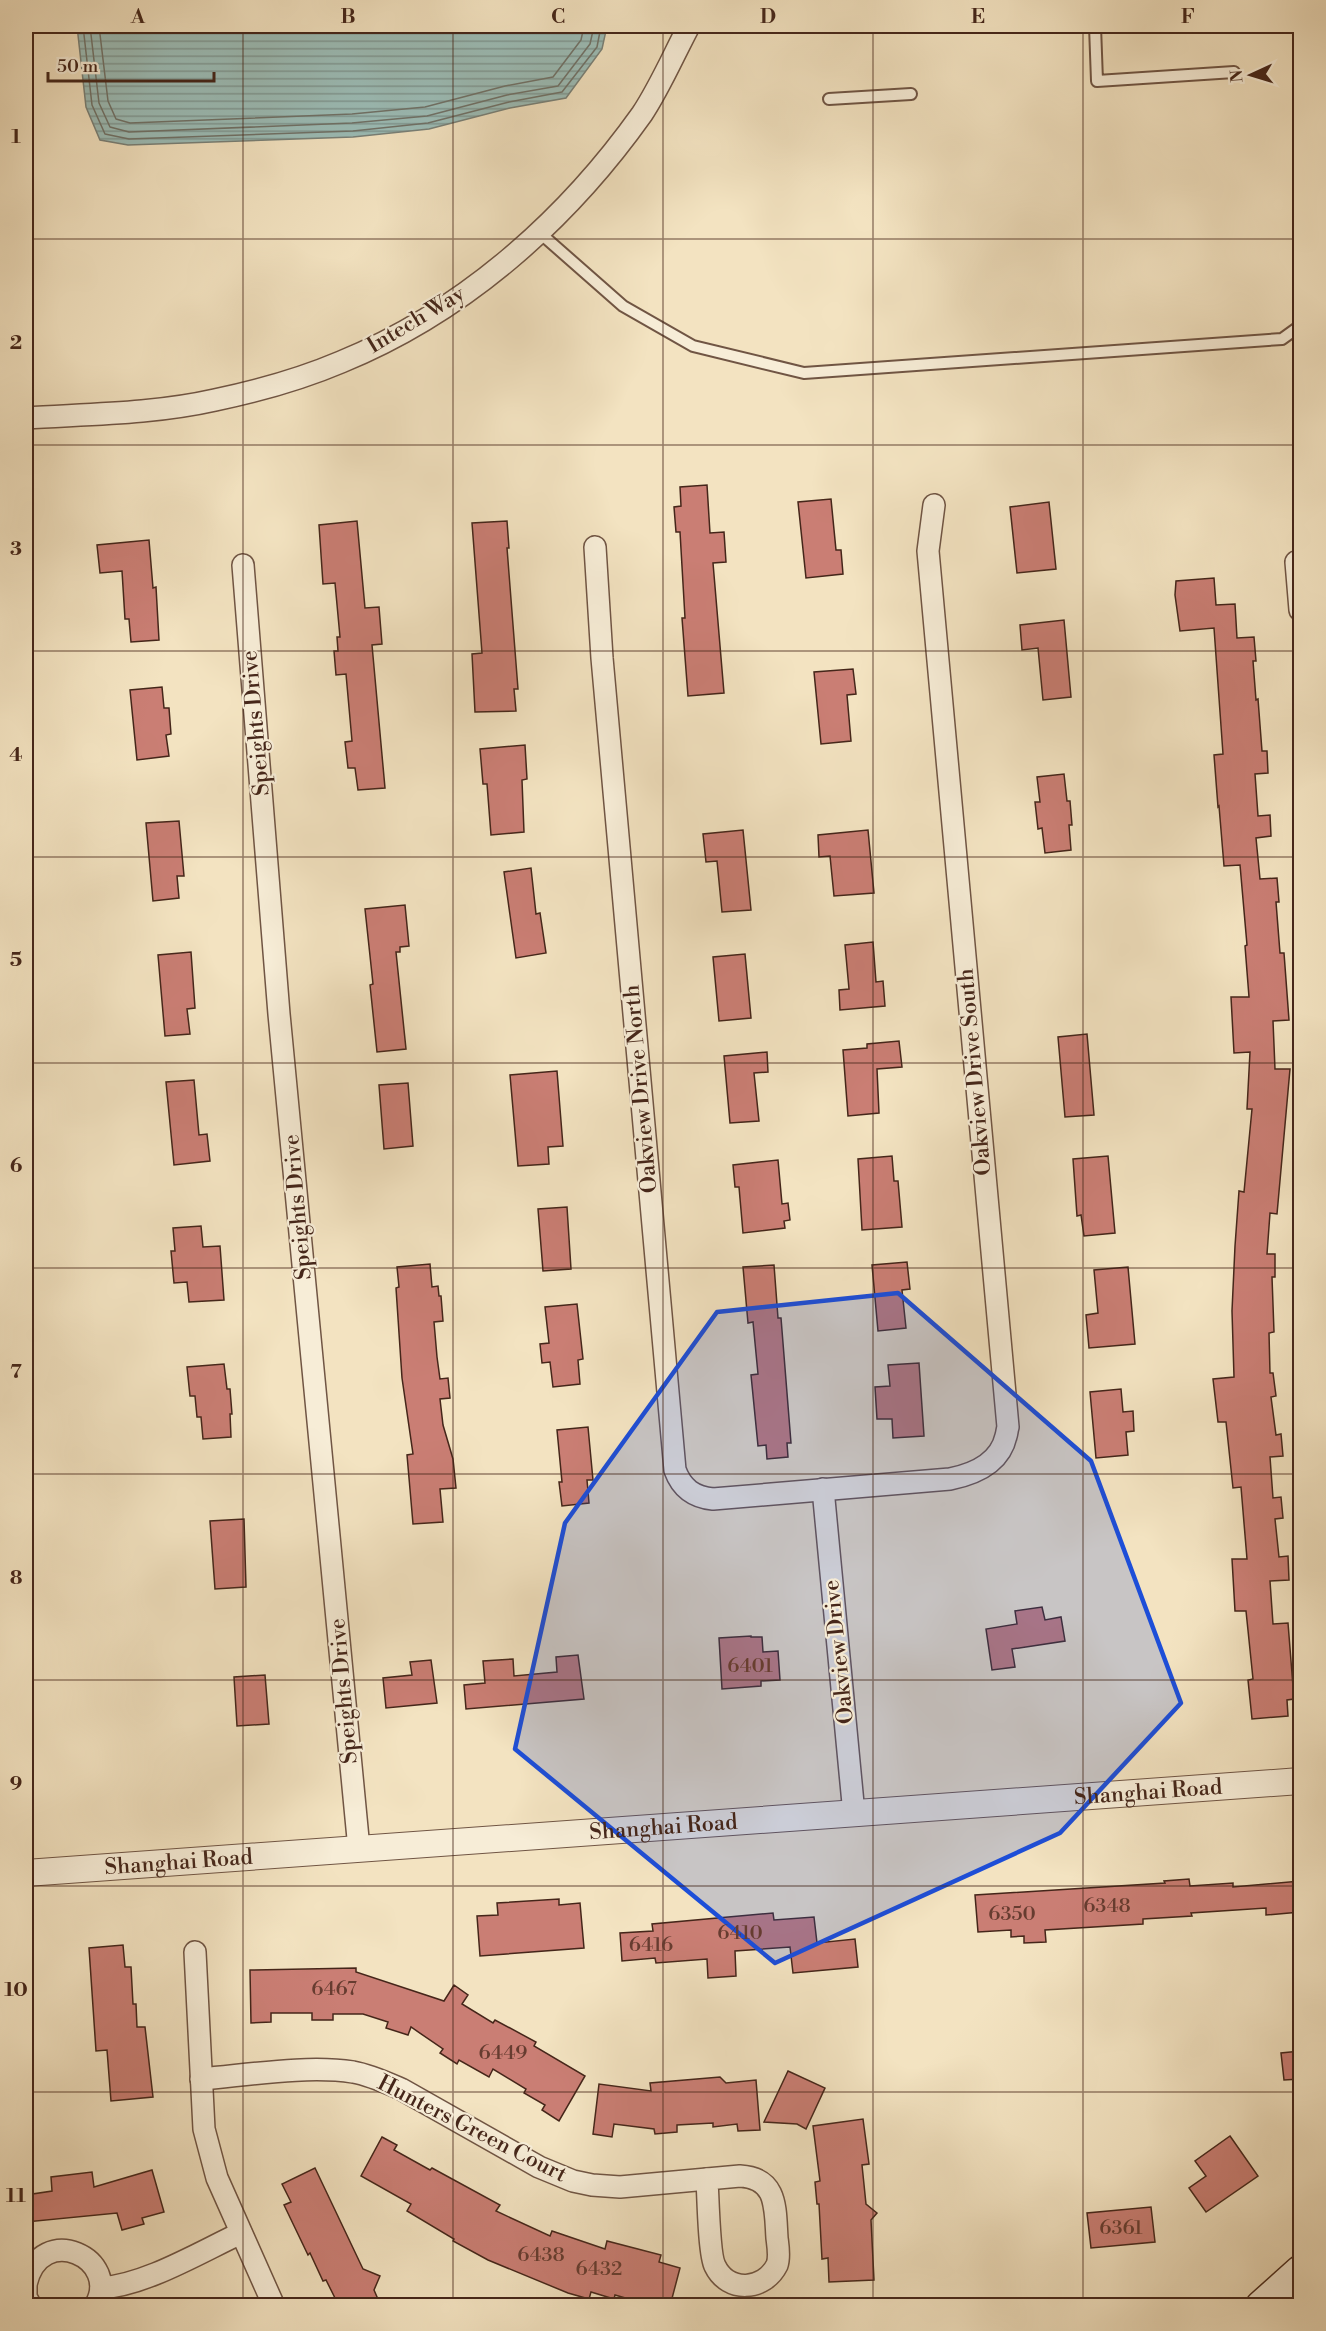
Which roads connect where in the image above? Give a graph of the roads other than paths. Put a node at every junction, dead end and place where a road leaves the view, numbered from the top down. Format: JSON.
{"nodes":[{"id":1,"x":689,"y":26,"type":"edge"},
{"id":2,"x":1095,"y":26,"type":"edge"},
{"id":3,"x":1234,"y":72,"type":"dead end"},
{"id":4,"x":911,"y":94,"type":"dead end"},
{"id":5,"x":829,"y":99,"type":"dead end"},
{"id":6,"x":540,"y":232,"type":"junction"},
{"id":7,"x":1300,"y":326,"type":"edge"},
{"id":8,"x":26,"y":418,"type":"edge"},
{"id":9,"x":933,"y":505,"type":"dead end"},
{"id":10,"x":595,"y":547,"type":"dead end"},
{"id":11,"x":1296,"y":562,"type":"dead end"},
{"id":12,"x":243,"y":565,"type":"dead end"},
{"id":13,"x":1300,"y":610,"type":"edge"},
{"id":14,"x":822,"y":1489,"type":"junction"},
{"id":15,"x":1300,"y":1781,"type":"edge"},
{"id":16,"x":855,"y":1814,"type":"junction"},
{"id":17,"x":359,"y":1849,"type":"junction"},
{"id":18,"x":26,"y":1873,"type":"edge"},
{"id":19,"x":195,"y":1952,"type":"dead end"},
{"id":20,"x":201,"y":2079,"type":"junction"},
{"id":21,"x":707,"y":2179,"type":"junction"},
{"id":22,"x":241,"y":2232,"type":"junction"},
{"id":23,"x":1300,"y":2271,"type":"edge"},
{"id":24,"x":26,"y":2286,"type":"edge"},
{"id":25,"x":98,"y":2297,"type":"edge"},
{"id":26,"x":30,"y":2306,"type":"edge"},
{"id":27,"x":274,"y":2306,"type":"edge"},
{"id":28,"x":1261,"y":2306,"type":"edge"}],
"edges":[{"from":1,"to":6,"type":"street","name":"Intech Way"},
{"from":2,"to":3,"type":"lane"},
{"from":4,"to":5,"type":"lane"},
{"from":6,"to":7,"type":"lane"},
{"from":6,"to":8,"type":"street","name":"Intech Way"},
{"from":9,"to":14,"type":"street","name":"Oakview Drive South"},
{"from":10,"to":14,"type":"street","name":"Oakview Drive North"},
{"from":11,"to":13,"type":"street"},
{"from":12,"to":17,"type":"street","name":"Speights Drive"},
{"from":14,"to":16,"type":"street","name":"Oakview Drive"},
{"from":15,"to":16,"type":"street","name":"Shanghai Road"},
{"from":16,"to":17,"type":"street","name":"Shanghai Road"},
{"from":17,"to":18,"type":"street","name":"Shanghai Road"},
{"from":19,"to":20,"type":"street"},
{"from":20,"to":21,"type":"street","name":"Hunters Green Court"},
{"from":20,"to":22,"type":"street"},
{"from":21,"to":21,"type":"street","name":"Hunters Green Court"},
{"from":22,"to":25,"type":"street"},
{"from":22,"to":27,"type":"street"},
{"from":23,"to":28,"type":"main road"},
{"from":24,"to":25,"type":"street"},
{"from":24,"to":26,"type":"street"}]}
